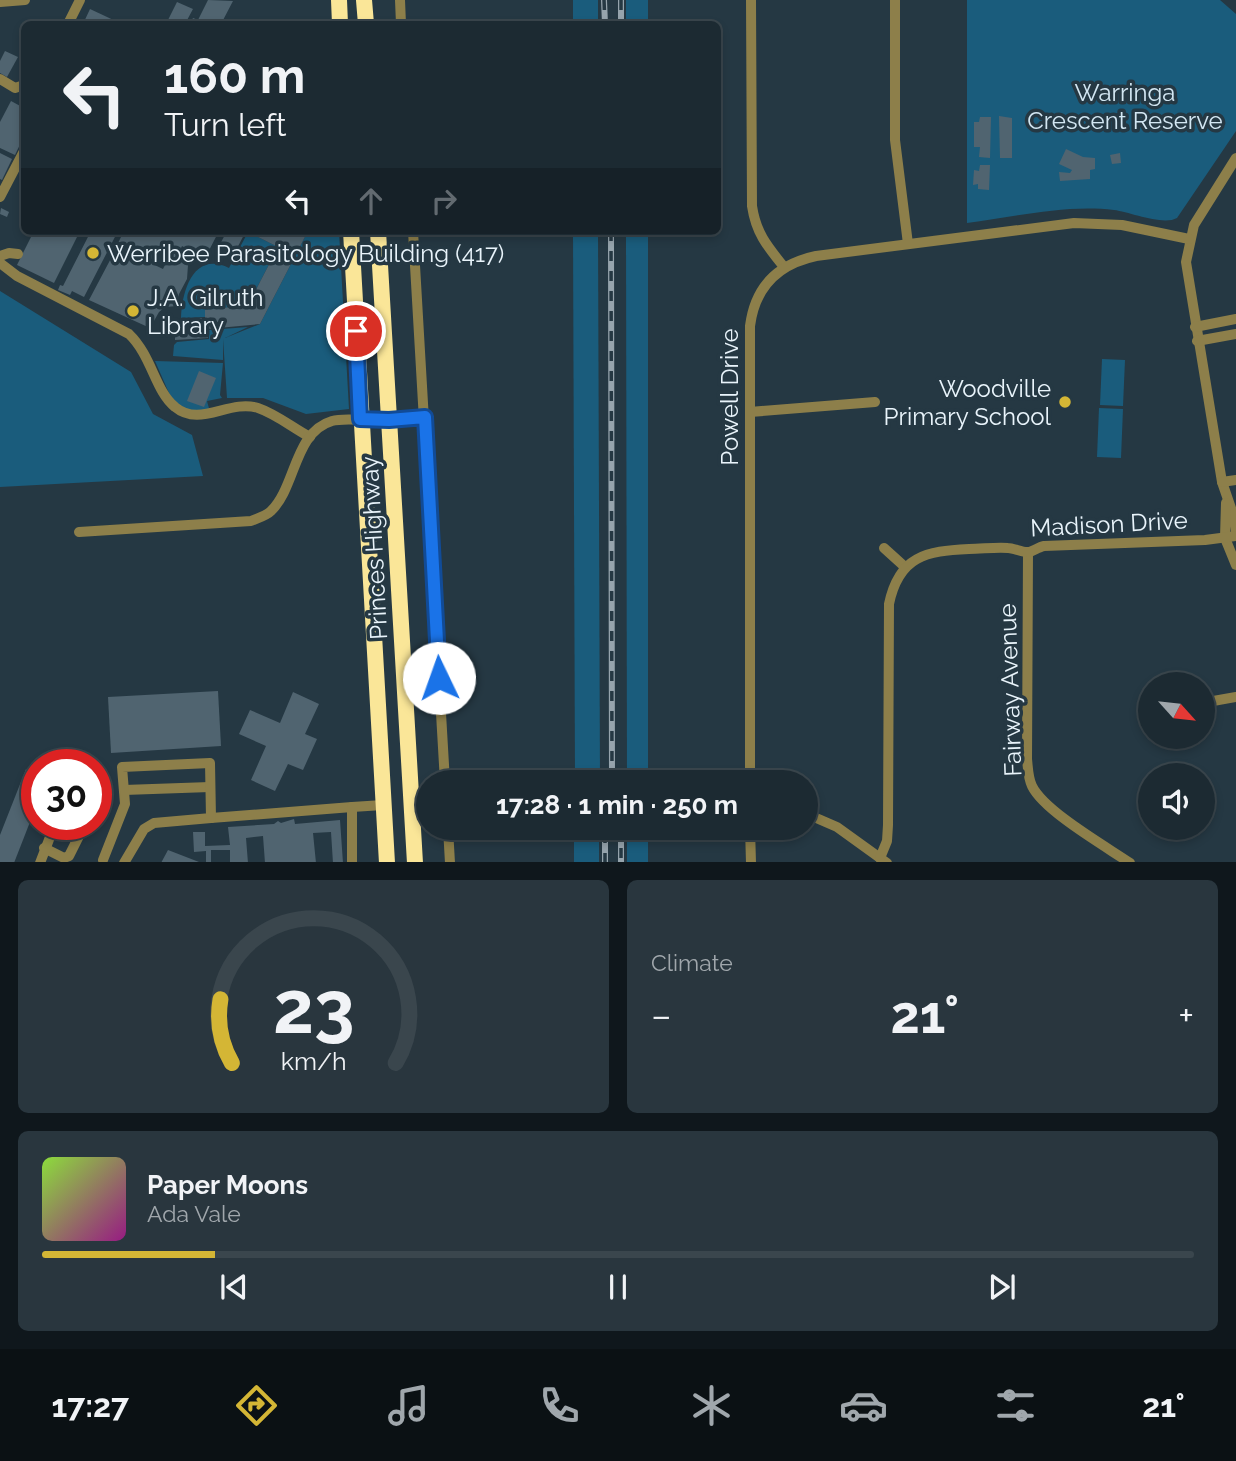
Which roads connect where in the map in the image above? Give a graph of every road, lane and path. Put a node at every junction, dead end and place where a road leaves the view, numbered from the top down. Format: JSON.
{"nodes":[{"id":1,"x":25,"y":0,"type":"edge"},
{"id":2,"x":80,"y":0,"type":"edge"},
{"id":3,"x":364,"y":0,"type":"edge"},
{"id":4,"x":400,"y":0,"type":"edge"},
{"id":5,"x":751,"y":0,"type":"edge"},
{"id":6,"x":895,"y":0,"type":"edge"},
{"id":7,"x":0,"y":2,"type":"edge"},
{"id":8,"x":70,"y":21,"type":"edge"},
{"id":9,"x":366,"y":21,"type":"edge"},
{"id":10,"x":401,"y":21,"type":"edge"},
{"id":11,"x":0,"y":79,"type":"edge"},
{"id":12,"x":21,"y":86,"type":"edge"},
{"id":13,"x":21,"y":157,"type":"edge"},
{"id":14,"x":1236,"y":159,"type":"edge"},
{"id":15,"x":0,"y":197,"type":"edge"},
{"id":16,"x":351,"y":235,"type":"edge"},
{"id":17,"x":378,"y":235,"type":"edge"},
{"id":18,"x":414,"y":235,"type":"edge"},
{"id":19,"x":1189,"y":239,"type":"junction"},
{"id":20,"x":908,"y":244,"type":"junction"},
{"id":21,"x":18,"y":254,"type":"dead end"},
{"id":22,"x":0,"y":256,"type":"edge"},
{"id":23,"x":0,"y":263,"type":"edge"},
{"id":24,"x":784,"y":267,"type":"junction"},
{"id":25,"x":1236,"y":320,"type":"edge"},
{"id":26,"x":1195,"y":327,"type":"junction"},
{"id":27,"x":1236,"y":334,"type":"edge"},
{"id":28,"x":1197,"y":341,"type":"junction"},
{"id":29,"x":875,"y":402,"type":"dead end"},
{"id":30,"x":750,"y":412,"type":"junction"},
{"id":31,"x":425,"y":417,"type":"junction"},
{"id":32,"x":360,"y":419,"type":"junction"},
{"id":33,"x":389,"y":420,"type":"junction"},
{"id":34,"x":310,"y":437,"type":"junction"},
{"id":35,"x":1236,"y":480,"type":"edge"},
{"id":36,"x":1222,"y":482,"type":"junction"},
{"id":37,"x":79,"y":532,"type":"dead end"},
{"id":38,"x":1233,"y":535,"type":"edge"},
{"id":39,"x":884,"y":548,"type":"dead end"},
{"id":40,"x":1028,"y":552,"type":"junction"},
{"id":41,"x":1236,"y":565,"type":"edge"},
{"id":42,"x":905,"y":567,"type":"junction"},
{"id":43,"x":1236,"y":697,"type":"edge"},
{"id":44,"x":1215,"y":701,"type":"edge"},
{"id":45,"x":444,"y":770,"type":"edge"},
{"id":46,"x":750,"y":770,"type":"edge"},
{"id":47,"x":210,"y":787,"type":"junction"},
{"id":48,"x":124,"y":790,"type":"junction"},
{"id":49,"x":383,"y":805,"type":"junction"},
{"id":50,"x":352,"y":807,"type":"junction"},
{"id":51,"x":211,"y":818,"type":"junction"},
{"id":52,"x":818,"y":819,"type":"edge"},
{"id":53,"x":48,"y":840,"type":"edge"},
{"id":54,"x":77,"y":840,"type":"edge"},
{"id":55,"x":449,"y":840,"type":"edge"},
{"id":56,"x":751,"y":840,"type":"edge"},
{"id":57,"x":44,"y":848,"type":"junction"},
{"id":58,"x":884,"y":860,"type":"edge"},
{"id":59,"x":128,"y":861,"type":"edge"},
{"id":60,"x":40,"y":862,"type":"edge"},
{"id":61,"x":103,"y":862,"type":"edge"},
{"id":62,"x":352,"y":862,"type":"edge"},
{"id":63,"x":387,"y":862,"type":"edge"},
{"id":64,"x":415,"y":862,"type":"edge"},
{"id":65,"x":450,"y":862,"type":"edge"},
{"id":66,"x":751,"y":862,"type":"edge"},
{"id":67,"x":1129,"y":862,"type":"edge"}],
"edges":[{"from":1,"to":7,"type":"street"},
{"from":2,"to":8,"type":"street"},
{"from":3,"to":9,"type":"highway"},
{"from":4,"to":10,"type":"street"},
{"from":5,"to":24,"type":"street"},
{"from":6,"to":20,"type":"street"},
{"from":11,"to":12,"type":"street"},
{"from":13,"to":15,"type":"street"},
{"from":14,"to":19,"type":"street"},
{"from":16,"to":32,"type":"highway","name":"Princes Highway"},
{"from":17,"to":33,"type":"highway","name":"Princes Highway"},
{"from":18,"to":31,"type":"street"},
{"from":19,"to":20,"type":"street","name":"Powell Drive"},
{"from":19,"to":26,"type":"street"},
{"from":20,"to":24,"type":"street","name":"Powell Drive"},
{"from":21,"to":22,"type":"street"},
{"from":23,"to":34,"type":"street"},
{"from":24,"to":30,"type":"street","name":"Powell Drive"},
{"from":25,"to":26,"type":"street"},
{"from":26,"to":28,"type":"street"},
{"from":27,"to":28,"type":"street"},
{"from":28,"to":36,"type":"street"},
{"from":29,"to":30,"type":"street"},
{"from":30,"to":46,"type":"street","name":"Powell Drive"},
{"from":31,"to":33,"type":"street"},
{"from":31,"to":45,"type":"street"},
{"from":32,"to":33,"type":"highway"},
{"from":32,"to":34,"type":"street"},
{"from":32,"to":49,"type":"highway","name":"Princes Highway"},
{"from":33,"to":64,"type":"highway","name":"Princes Highway"},
{"from":34,"to":37,"type":"street"},
{"from":35,"to":36,"type":"street"},
{"from":36,"to":38,"type":"street"},
{"from":38,"to":40,"type":"street","name":"Madison Drive"},
{"from":38,"to":41,"type":"street"},
{"from":39,"to":42,"type":"street"},
{"from":40,"to":42,"type":"street","name":"Madison Drive"},
{"from":40,"to":67,"type":"street","name":"Fairway Avenue"},
{"from":42,"to":58,"type":"street"},
{"from":43,"to":44,"type":"street"},
{"from":47,"to":48,"type":"street"},
{"from":47,"to":48,"type":"street"},
{"from":47,"to":51,"type":"street"},
{"from":48,"to":61,"type":"street"},
{"from":49,"to":50,"type":"street"},
{"from":49,"to":63,"type":"highway","name":"Princes Highway"},
{"from":50,"to":51,"type":"street"},
{"from":50,"to":62,"type":"street"},
{"from":51,"to":59,"type":"street"},
{"from":52,"to":58,"type":"street"},
{"from":53,"to":57,"type":"street"},
{"from":54,"to":57,"type":"street"},
{"from":55,"to":65,"type":"street"},
{"from":56,"to":66,"type":"street"},
{"from":57,"to":60,"type":"street"}]}
